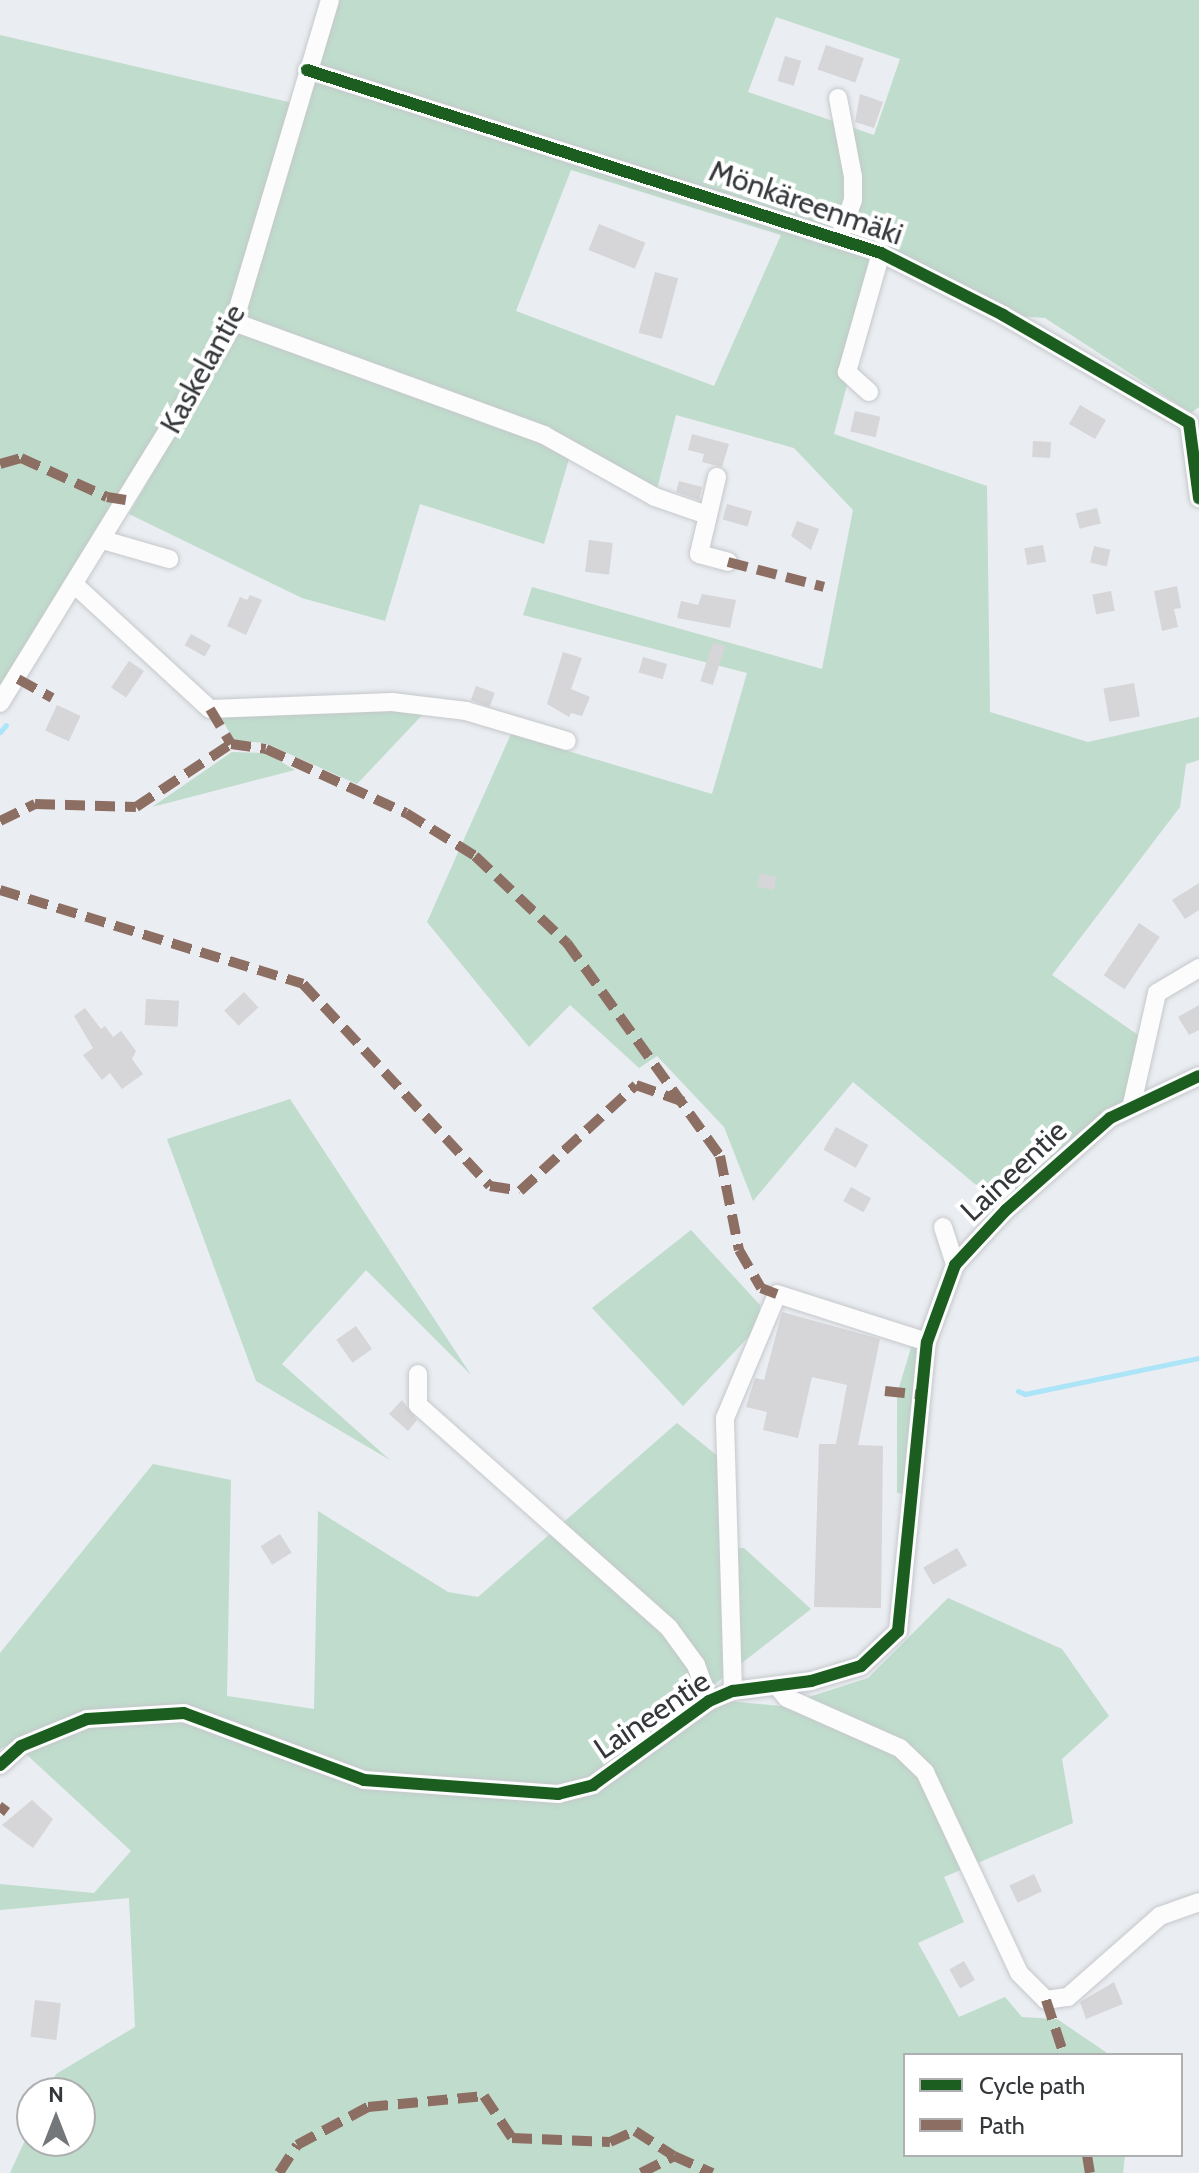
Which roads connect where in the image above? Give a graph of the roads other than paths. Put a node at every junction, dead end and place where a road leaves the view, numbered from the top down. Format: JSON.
{"nodes":[{"id":1,"x":330,"y":0,"type":"edge"},
{"id":2,"x":307,"y":70,"type":"junction"},
{"id":3,"x":838,"y":98,"type":"dead end"},
{"id":4,"x":839,"y":239,"type":"junction"},
{"id":5,"x":881,"y":253,"type":"junction"},
{"id":6,"x":234,"y":322,"type":"junction"},
{"id":7,"x":869,"y":392,"type":"dead end"},
{"id":8,"x":717,"y":477,"type":"dead end"},
{"id":9,"x":1199,"y":498,"type":"edge"},
{"id":10,"x":707,"y":515,"type":"junction"},
{"id":11,"x":103,"y":540,"type":"junction"},
{"id":12,"x":169,"y":559,"type":"dead end"},
{"id":13,"x":728,"y":562,"type":"dead end"},
{"id":14,"x":75,"y":585,"type":"junction"},
{"id":15,"x":0,"y":703,"type":"edge"},
{"id":16,"x":567,"y":741,"type":"dead end"},
{"id":17,"x":1199,"y":968,"type":"edge"},
{"id":18,"x":1199,"y":1076,"type":"edge"},
{"id":19,"x":1132,"y":1104,"type":"junction"},
{"id":20,"x":943,"y":1227,"type":"dead end"},
{"id":21,"x":955,"y":1265,"type":"junction"},
{"id":22,"x":927,"y":1342,"type":"junction"},
{"id":23,"x":418,"y":1374,"type":"dead end"},
{"id":24,"x":777,"y":1686,"type":"junction"},
{"id":25,"x":733,"y":1691,"type":"junction"},
{"id":26,"x":709,"y":1701,"type":"junction"},
{"id":27,"x":0,"y":1765,"type":"edge"},
{"id":28,"x":1199,"y":1902,"type":"edge"}],
"edges":[{"from":1,"to":2,"type":"street","name":"Kaskelantie"},
{"from":2,"to":4,"type":"street","name":"Mönkäreenmäki"},
{"from":2,"to":6,"type":"street","name":"Kaskelantie"},
{"from":3,"to":4,"type":"street"},
{"from":4,"to":5,"type":"street","name":"Mönkäreenmäki"},
{"from":5,"to":7,"type":"street"},
{"from":5,"to":9,"type":"street","name":"Mönkäreenmäki"},
{"from":6,"to":10,"type":"street"},
{"from":6,"to":11,"type":"street","name":"Kaskelantie"},
{"from":8,"to":10,"type":"street"},
{"from":10,"to":13,"type":"street"},
{"from":11,"to":12,"type":"street"},
{"from":11,"to":14,"type":"street","name":"Kaskelantie"},
{"from":14,"to":15,"type":"street","name":"Kaskelantie"},
{"from":14,"to":16,"type":"street"},
{"from":17,"to":19,"type":"street"},
{"from":18,"to":19,"type":"street","name":"Laineentie"},
{"from":19,"to":21,"type":"street","name":"Laineentie"},
{"from":20,"to":21,"type":"street"},
{"from":21,"to":22,"type":"street","name":"Laineentie"},
{"from":22,"to":24,"type":"street","name":"Laineentie"},
{"from":22,"to":25,"type":"street"},
{"from":23,"to":26,"type":"street"},
{"from":24,"to":25,"type":"street","name":"Laineentie"},
{"from":24,"to":28,"type":"street"},
{"from":25,"to":26,"type":"street","name":"Laineentie"},
{"from":26,"to":27,"type":"street","name":"Laineentie"}]}
